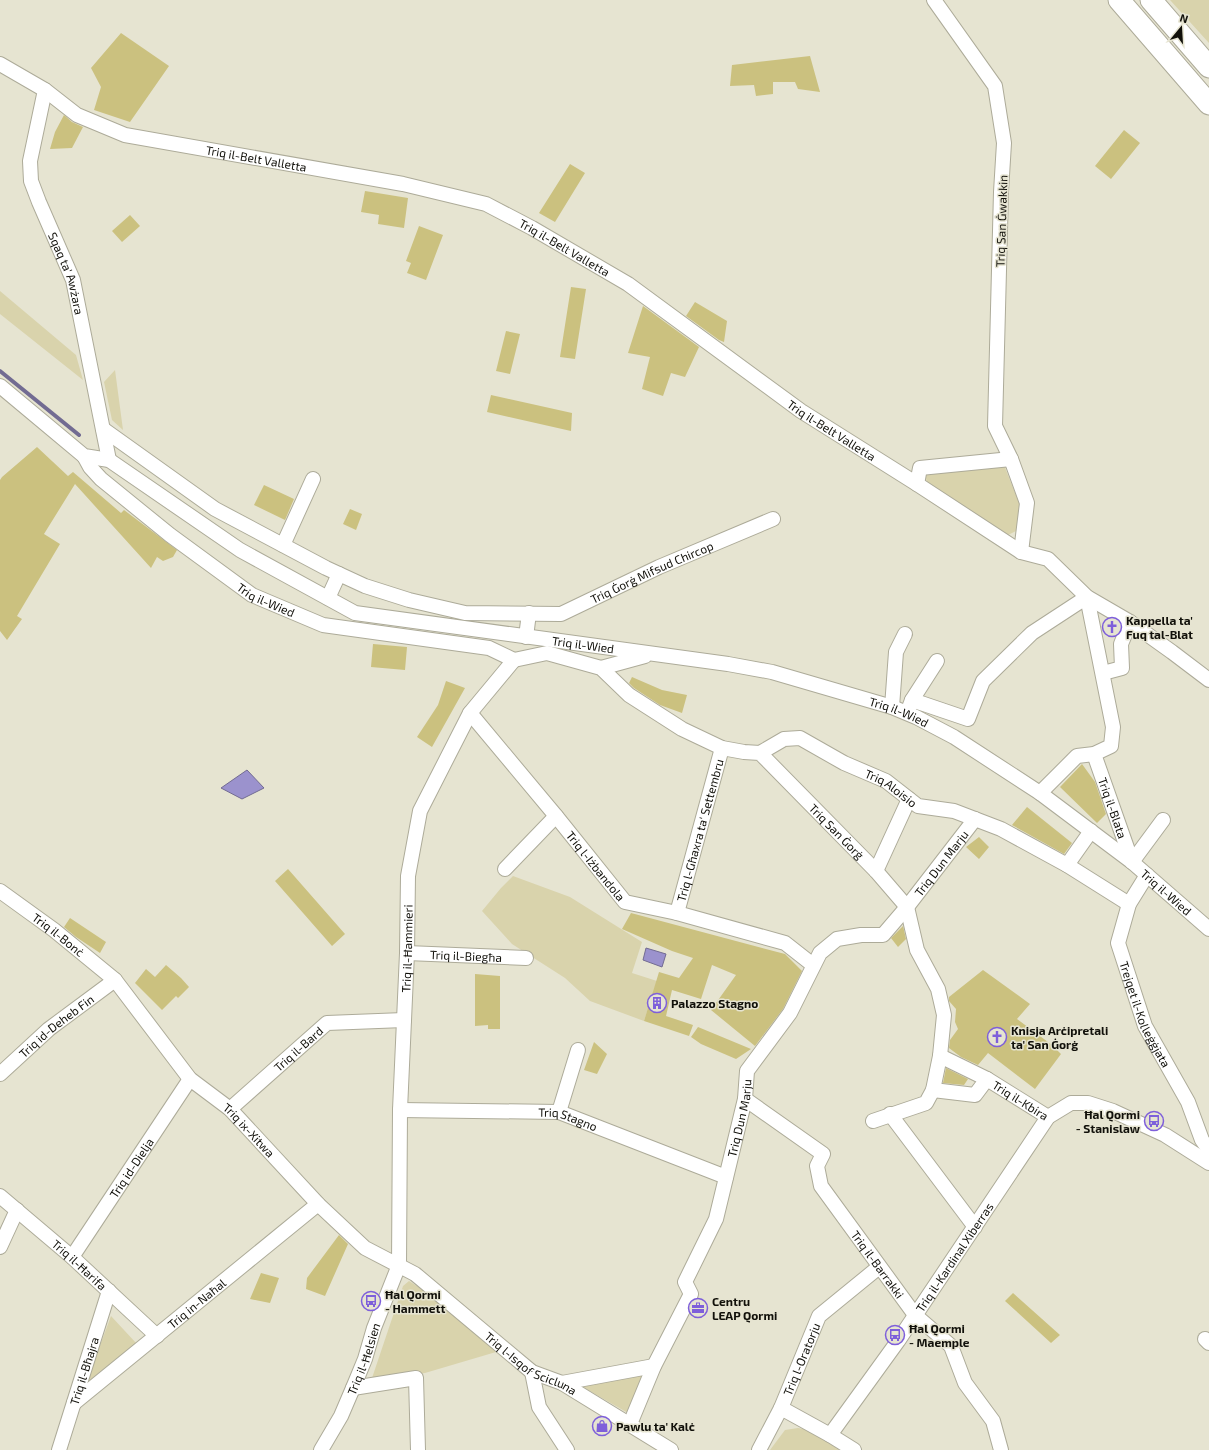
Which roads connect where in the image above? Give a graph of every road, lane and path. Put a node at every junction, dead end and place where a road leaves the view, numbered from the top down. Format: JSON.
{"nodes":[{"id":1,"x":934,"y":0,"type":"edge"},
{"id":2,"x":1119,"y":0,"type":"edge"},
{"id":3,"x":1151,"y":0,"type":"edge"},
{"id":4,"x":0,"y":64,"type":"edge"},
{"id":5,"x":1209,"y":66,"type":"edge"},
{"id":6,"x":45,"y":90,"type":"junction"},
{"id":7,"x":1209,"y":104,"type":"edge"},
{"id":8,"x":0,"y":386,"type":"edge"},
{"id":9,"x":103,"y":429,"type":"junction"},
{"id":10,"x":84,"y":456,"type":"junction"},
{"id":11,"x":1011,"y":459,"type":"junction"},
{"id":12,"x":109,"y":460,"type":"junction"},
{"id":13,"x":313,"y":479,"type":"dead end"},
{"id":14,"x":917,"y":484,"type":"junction"},
{"id":15,"x":773,"y":519,"type":"dead end"},
{"id":16,"x":283,"y":545,"type":"junction"},
{"id":17,"x":1021,"y":552,"type":"junction"},
{"id":18,"x":339,"y":574,"type":"junction"},
{"id":19,"x":1087,"y":597,"type":"junction"},
{"id":20,"x":328,"y":598,"type":"junction"},
{"id":21,"x":529,"y":612,"type":"junction"},
{"id":22,"x":1130,"y":622,"type":"junction"},
{"id":23,"x":905,"y":634,"type":"dead end"},
{"id":24,"x":526,"y":637,"type":"junction"},
{"id":25,"x":651,"y":654,"type":"junction"},
{"id":26,"x":514,"y":660,"type":"junction"},
{"id":27,"x":937,"y":661,"type":"dead end"},
{"id":28,"x":601,"y":668,"type":"junction"},
{"id":29,"x":1102,"y":673,"type":"junction"},
{"id":30,"x":1209,"y":680,"type":"edge"},
{"id":31,"x":910,"y":706,"type":"junction"},
{"id":32,"x":892,"y":707,"type":"junction"},
{"id":33,"x":470,"y":713,"type":"junction"},
{"id":34,"x":722,"y":748,"type":"junction"},
{"id":35,"x":760,"y":753,"type":"junction"},
{"id":36,"x":1094,"y":754,"type":"junction"},
{"id":37,"x":1040,"y":793,"type":"junction"},
{"id":38,"x":909,"y":799,"type":"junction"},
{"id":39,"x":556,"y":816,"type":"junction"},
{"id":40,"x":975,"y":819,"type":"junction"},
{"id":41,"x":1163,"y":820,"type":"dead end"},
{"id":42,"x":1091,"y":831,"type":"junction"},
{"id":43,"x":1132,"y":862,"type":"junction"},
{"id":44,"x":1067,"y":865,"type":"junction"},
{"id":45,"x":505,"y":869,"type":"dead end"},
{"id":46,"x":876,"y":871,"type":"junction"},
{"id":47,"x":1147,"y":875,"type":"junction"},
{"id":48,"x":0,"y":891,"type":"edge"},
{"id":49,"x":1129,"y":904,"type":"junction"},
{"id":50,"x":907,"y":907,"type":"junction"},
{"id":51,"x":677,"y":913,"type":"junction"},
{"id":52,"x":1209,"y":930,"type":"edge"},
{"id":53,"x":407,"y":953,"type":"junction"},
{"id":54,"x":526,"y":958,"type":"dead end"},
{"id":55,"x":813,"y":965,"type":"junction"},
{"id":56,"x":115,"y":980,"type":"junction"},
{"id":57,"x":404,"y":1020,"type":"junction"},
{"id":58,"x":578,"y":1050,"type":"dead end"},
{"id":59,"x":940,"y":1056,"type":"junction"},
{"id":60,"x":0,"y":1074,"type":"edge"},
{"id":61,"x":190,"y":1079,"type":"junction"},
{"id":62,"x":987,"y":1079,"type":"junction"},
{"id":63,"x":933,"y":1090,"type":"junction"},
{"id":64,"x":745,"y":1099,"type":"junction"},
{"id":65,"x":230,"y":1109,"type":"junction"},
{"id":66,"x":400,"y":1110,"type":"junction"},
{"id":67,"x":559,"y":1112,"type":"junction"},
{"id":68,"x":890,"y":1114,"type":"junction"},
{"id":69,"x":1048,"y":1117,"type":"junction"},
{"id":70,"x":873,"y":1121,"type":"dead end"},
{"id":71,"x":1209,"y":1150,"type":"edge"},
{"id":72,"x":1209,"y":1163,"type":"edge"},
{"id":73,"x":726,"y":1177,"type":"junction"},
{"id":74,"x":0,"y":1196,"type":"edge"},
{"id":75,"x":318,"y":1204,"type":"junction"},
{"id":76,"x":17,"y":1210,"type":"junction"},
{"id":77,"x":975,"y":1227,"type":"junction"},
{"id":78,"x":0,"y":1247,"type":"edge"},
{"id":79,"x":72,"y":1257,"type":"junction"},
{"id":80,"x":399,"y":1265,"type":"junction"},
{"id":81,"x":879,"y":1267,"type":"junction"},
{"id":82,"x":109,"y":1291,"type":"junction"},
{"id":83,"x":915,"y":1315,"type":"junction"},
{"id":84,"x":157,"y":1336,"type":"junction"},
{"id":85,"x":654,"y":1366,"type":"junction"},
{"id":86,"x":532,"y":1372,"type":"junction"},
{"id":87,"x":562,"y":1382,"type":"junction"},
{"id":88,"x":353,"y":1388,"type":"junction"},
{"id":89,"x":74,"y":1403,"type":"junction"},
{"id":90,"x":781,"y":1408,"type":"junction"},
{"id":91,"x":630,"y":1424,"type":"junction"},
{"id":92,"x":830,"y":1435,"type":"junction"},
{"id":93,"x":59,"y":1450,"type":"edge"},
{"id":94,"x":321,"y":1450,"type":"edge"},
{"id":95,"x":418,"y":1450,"type":"edge"},
{"id":96,"x":567,"y":1450,"type":"edge"},
{"id":97,"x":671,"y":1450,"type":"edge"},
{"id":98,"x":759,"y":1450,"type":"edge"},
{"id":99,"x":854,"y":1450,"type":"edge"},
{"id":100,"x":1001,"y":1450,"type":"edge"}],
"edges":[{"from":1,"to":11,"type":"street","name":"Triq San Ġwakkin"},
{"from":2,"to":7,"type":"highway"},
{"from":3,"to":5,"type":"highway"},
{"from":4,"to":6,"type":"street","name":"Triq il-Belt Valletta"},
{"from":6,"to":9,"type":"street","name":"Sqaq ta' Awżara"},
{"from":6,"to":14,"type":"street","name":"Triq il-Belt Valletta"},
{"from":8,"to":10,"type":"street","name":"Triq il-Wied"},
{"from":9,"to":12,"type":"street","name":"Sqaq ta' Awżara"},
{"from":9,"to":16,"type":"street"},
{"from":10,"to":12,"type":"street","name":"Triq il-Wied"},
{"from":10,"to":26,"type":"street","name":"Triq il-Wied"},
{"from":11,"to":14,"type":"street"},
{"from":11,"to":17,"type":"street","name":"Triq San Ġwakkin"},
{"from":12,"to":20,"type":"street","name":"Triq il-Wied"},
{"from":13,"to":16,"type":"street"},
{"from":14,"to":17,"type":"street","name":"Triq il-Belt Valletta"},
{"from":15,"to":21,"type":"street","name":"Triq Ġorġ Mifsud Chircop"},
{"from":16,"to":18,"type":"street"},
{"from":17,"to":19,"type":"street","name":"Triq il-Belt Valletta"},
{"from":18,"to":20,"type":"street"},
{"from":18,"to":21,"type":"street"},
{"from":19,"to":22,"type":"street","name":"Triq il-Belt Valletta"},
{"from":19,"to":29,"type":"street"},
{"from":19,"to":31,"type":"street"},
{"from":20,"to":24,"type":"street","name":"Triq il-Wied"},
{"from":21,"to":24,"type":"street"},
{"from":22,"to":29,"type":"street"},
{"from":22,"to":30,"type":"street","name":"Triq il-Belt Valletta"},
{"from":23,"to":32,"type":"street"},
{"from":24,"to":25,"type":"street","name":"Triq il-Wied"},
{"from":25,"to":28,"type":"street"},
{"from":25,"to":32,"type":"street","name":"Triq il-Wied"},
{"from":26,"to":28,"type":"street"},
{"from":26,"to":33,"type":"street","name":"Triq il-Ħammieri"},
{"from":27,"to":31,"type":"street"},
{"from":28,"to":34,"type":"street"},
{"from":29,"to":36,"type":"street"},
{"from":31,"to":32,"type":"street","name":"Triq il-Wied"},
{"from":31,"to":37,"type":"street","name":"Triq il-Wied"},
{"from":33,"to":39,"type":"street","name":"Triq l-Iżbandola"},
{"from":33,"to":53,"type":"street","name":"Triq il-Ħammieri"},
{"from":34,"to":35,"type":"street"},
{"from":34,"to":51,"type":"street","name":"Triq l-Għaxra ta' Settembru"},
{"from":35,"to":38,"type":"street","name":"Triq Aloisio"},
{"from":35,"to":46,"type":"street","name":"Triq San Ġorġ"},
{"from":36,"to":37,"type":"street"},
{"from":36,"to":43,"type":"street","name":"Triq il-Blata"},
{"from":37,"to":42,"type":"street","name":"Triq il-Wied"},
{"from":38,"to":40,"type":"street","name":"Triq Aloisio"},
{"from":38,"to":46,"type":"street"},
{"from":39,"to":45,"type":"street"},
{"from":39,"to":51,"type":"street","name":"Triq l-Iżbandola"},
{"from":40,"to":44,"type":"street","name":"Triq Aloisio"},
{"from":40,"to":50,"type":"street","name":"Triq Dun Marju"},
{"from":41,"to":43,"type":"street"},
{"from":42,"to":43,"type":"street","name":"Triq il-Wied"},
{"from":42,"to":44,"type":"street"},
{"from":43,"to":47,"type":"street","name":"Triq il-Wied"},
{"from":44,"to":49,"type":"street","name":"Triq Aloisio"},
{"from":46,"to":50,"type":"street","name":"Triq San Ġorġ"},
{"from":47,"to":49,"type":"street","name":"Trejqet il-Kolleġġjata"},
{"from":47,"to":52,"type":"street","name":"Triq il-Wied"},
{"from":48,"to":56,"type":"street","name":"Triq il-Bonċ"},
{"from":49,"to":71,"type":"street","name":"Trejqet il-Kolleġġjata"},
{"from":50,"to":55,"type":"street","name":"Triq Dun Marju"},
{"from":50,"to":59,"type":"street","name":"Triq San Ġorġ"},
{"from":51,"to":55,"type":"street","name":"Triq l-Iżbandola"},
{"from":53,"to":54,"type":"street","name":"Triq il-Biegħa"},
{"from":53,"to":57,"type":"street","name":"Triq il-Ħammieri"},
{"from":55,"to":64,"type":"street","name":"Triq Dun Marju"},
{"from":56,"to":60,"type":"street","name":"Triq id-Deheb Fin"},
{"from":56,"to":61,"type":"street","name":"Triq ix-Xitwa"},
{"from":57,"to":65,"type":"street","name":"Triq il-Bard"},
{"from":57,"to":66,"type":"street","name":"Triq il-Ħammieri"},
{"from":58,"to":67,"type":"street"},
{"from":59,"to":62,"type":"street","name":"Triq il-Kbira"},
{"from":59,"to":63,"type":"street","name":"Triq San Ġorġ"},
{"from":61,"to":65,"type":"street","name":"Triq ix-Xitwa"},
{"from":61,"to":79,"type":"street","name":"Triq id-Dielja"},
{"from":62,"to":63,"type":"street"},
{"from":62,"to":69,"type":"street","name":"Triq il-Kbira"},
{"from":63,"to":68,"type":"street","name":"Triq San Ġorġ"},
{"from":64,"to":73,"type":"street","name":"Triq Dun Marju"},
{"from":64,"to":81,"type":"street","name":"Triq il-Barrakki"},
{"from":65,"to":75,"type":"street","name":"Triq ix-Xitwa"},
{"from":66,"to":67,"type":"street","name":"Triq Stagno"},
{"from":66,"to":80,"type":"street","name":"Triq il-Ħammieri"},
{"from":67,"to":73,"type":"street","name":"Triq Stagno"},
{"from":68,"to":70,"type":"street","name":"Triq San Ġorġ"},
{"from":68,"to":77,"type":"street"},
{"from":69,"to":72,"type":"street","name":"Triq il-Kbira"},
{"from":69,"to":77,"type":"street","name":"Triq il-Kardinal Xiberras"},
{"from":73,"to":85,"type":"street","name":"Triq Dun Marju"},
{"from":74,"to":76,"type":"street","name":"Triq il-Ħarifa"},
{"from":75,"to":80,"type":"street","name":"Triq ix-Xitwa"},
{"from":75,"to":84,"type":"street","name":"Triq in-Naħal"},
{"from":76,"to":78,"type":"street"},
{"from":76,"to":79,"type":"street","name":"Triq il-Ħarifa"},
{"from":77,"to":83,"type":"street","name":"Triq il-Kardinal Xiberras"},
{"from":79,"to":82,"type":"street","name":"Triq il-Ħarifa"},
{"from":80,"to":86,"type":"street","name":"Triq l-Isqof Scicluna"},
{"from":80,"to":88,"type":"street","name":"Triq il-Ħelsien"},
{"from":81,"to":83,"type":"street","name":"Triq il-Barrakki"},
{"from":81,"to":90,"type":"street","name":"Triq l-Oratorju"},
{"from":82,"to":84,"type":"street","name":"Triq il-Ħarifa"},
{"from":82,"to":89,"type":"street","name":"Triq il-Bħajra"},
{"from":83,"to":92,"type":"street","name":"Triq il-Kardinal Xiberras"},
{"from":83,"to":100,"type":"street","name":"Triq il-Barrakki"},
{"from":84,"to":89,"type":"street","name":"Triq in-Naħal"},
{"from":85,"to":87,"type":"street"},
{"from":85,"to":91,"type":"street","name":"Triq Dun Marju"},
{"from":86,"to":87,"type":"street","name":"Triq l-Isqof Scicluna"},
{"from":86,"to":96,"type":"street"},
{"from":87,"to":91,"type":"street","name":"Triq l-Isqof Scicluna"},
{"from":88,"to":94,"type":"street","name":"Triq il-Ħelsien"},
{"from":88,"to":95,"type":"street"},
{"from":89,"to":93,"type":"street","name":"Triq il-Bħajra"},
{"from":90,"to":92,"type":"street"},
{"from":90,"to":98,"type":"street","name":"Triq l-Oratorju"},
{"from":91,"to":97,"type":"street","name":"Triq l-Isqof Scicluna"},
{"from":92,"to":99,"type":"street"}]}
